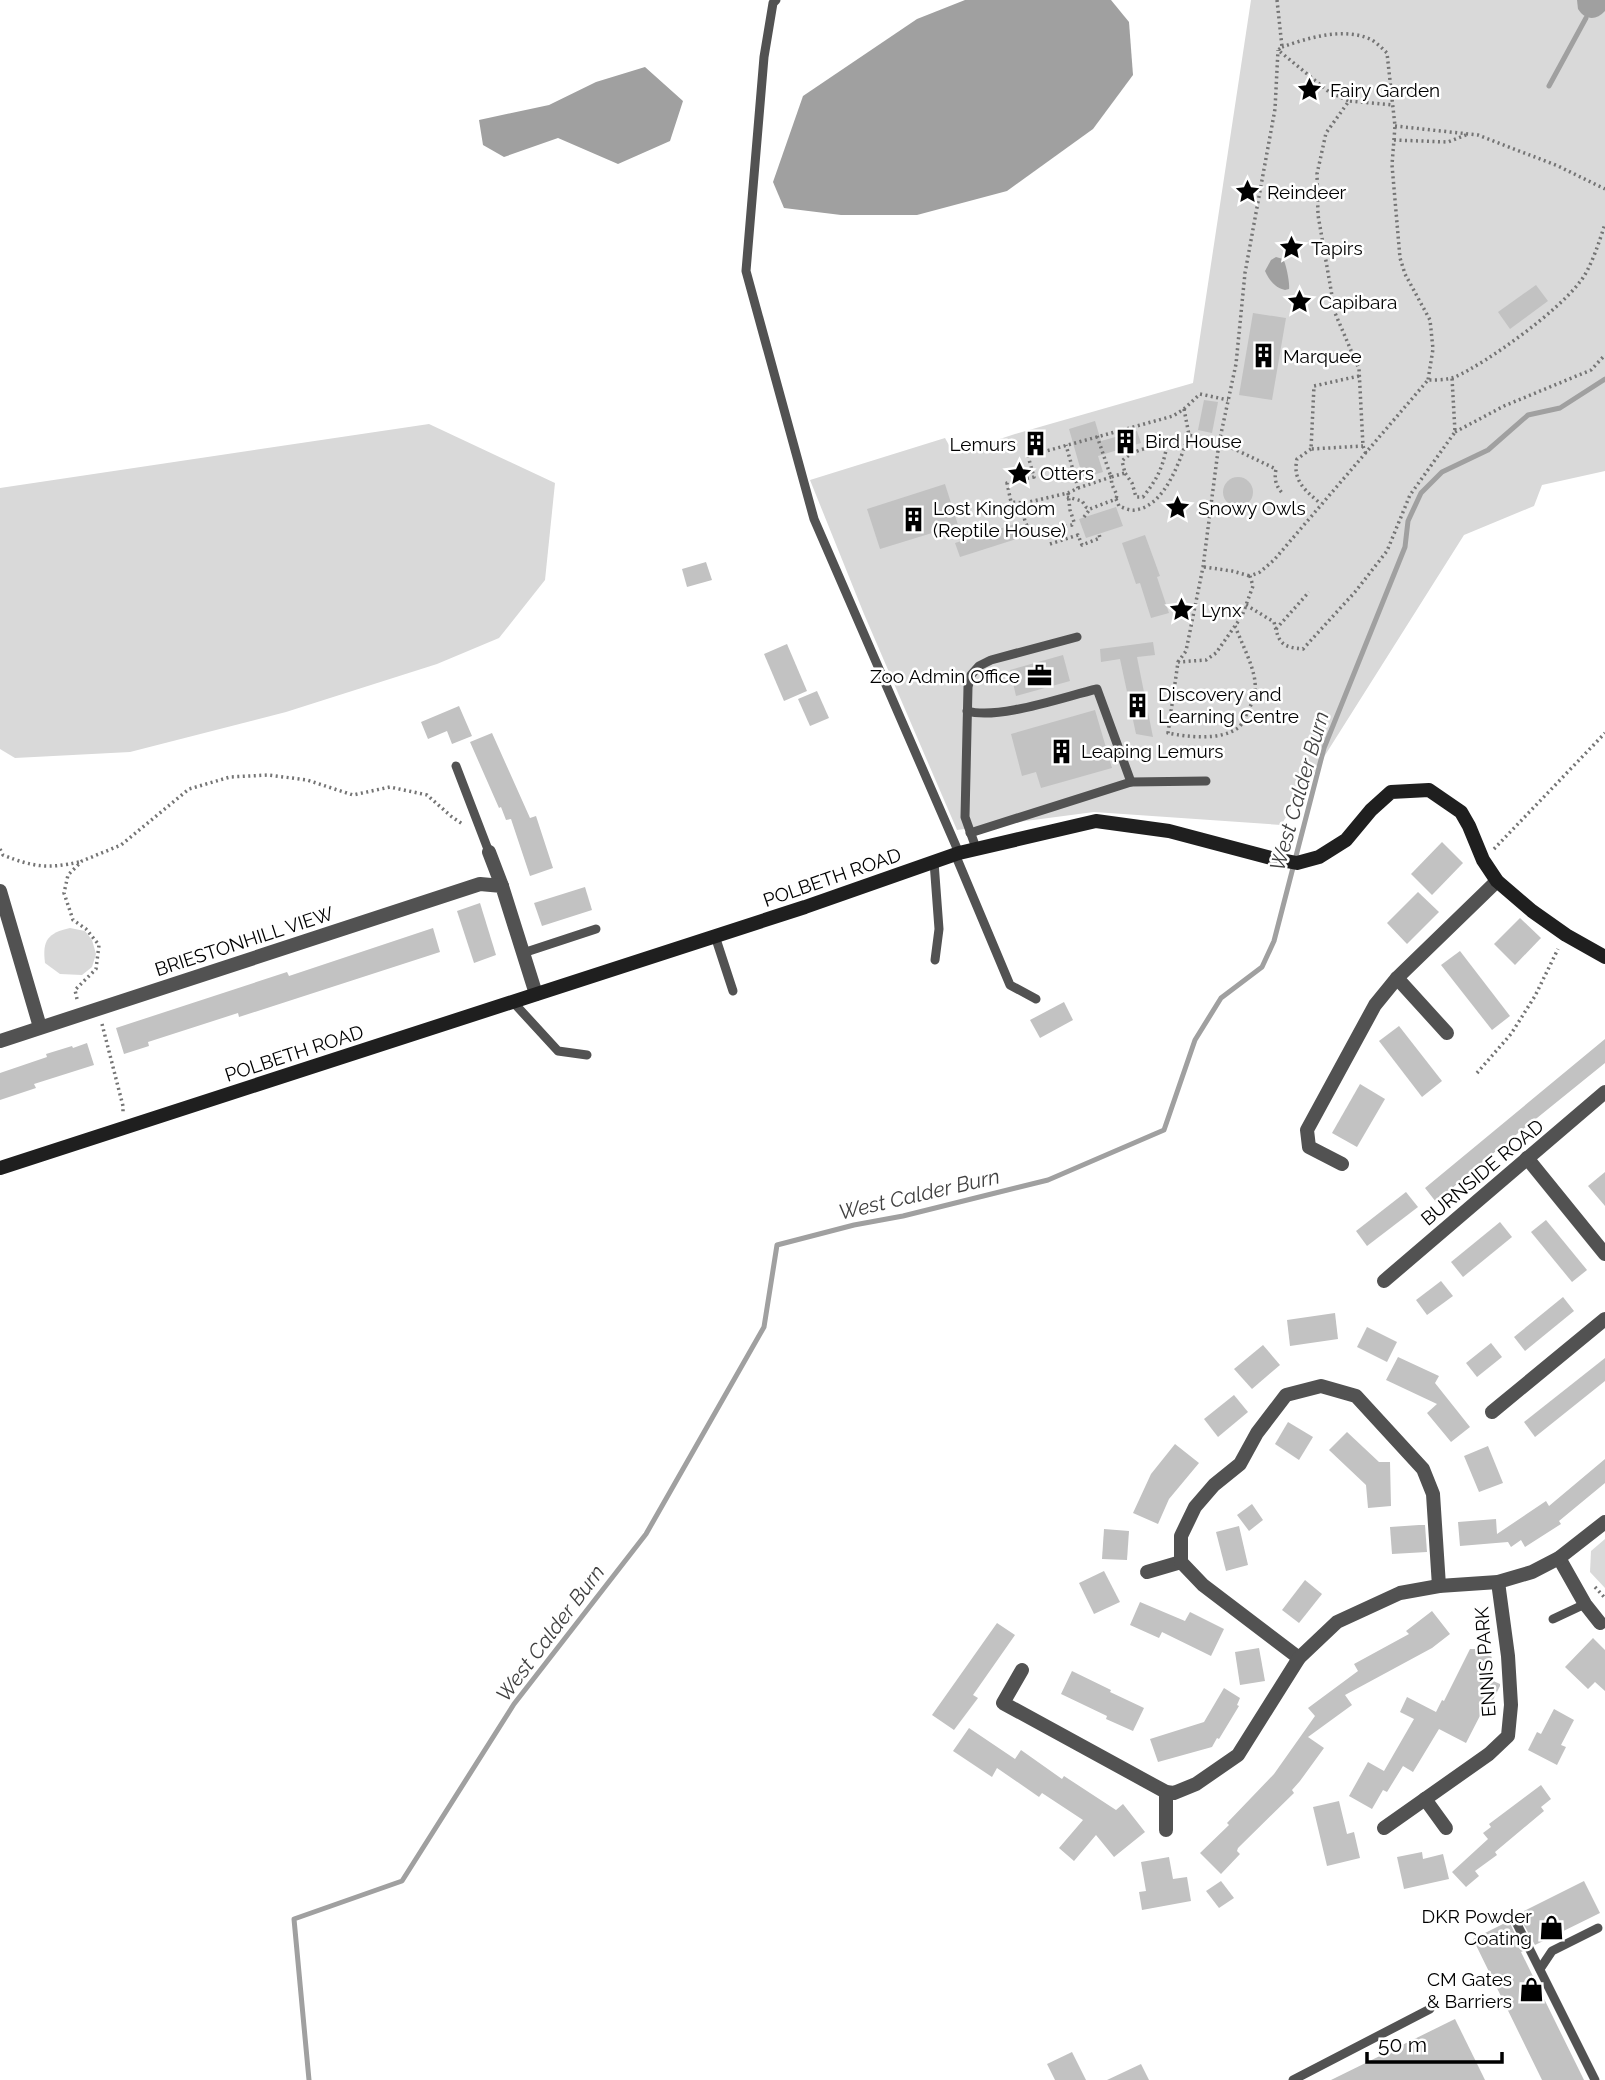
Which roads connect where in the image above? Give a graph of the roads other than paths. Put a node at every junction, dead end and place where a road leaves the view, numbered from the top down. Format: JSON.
{"nodes":[{"id":1,"x":776,"y":0,"type":"edge"},
{"id":2,"x":1077,"y":638,"type":"dead end"},
{"id":3,"x":967,"y":711,"type":"junction"},
{"id":4,"x":456,"y":765,"type":"dead end"},
{"id":5,"x":1206,"y":781,"type":"dead end"},
{"id":6,"x":1131,"y":782,"type":"junction"},
{"id":7,"x":970,"y":833,"type":"junction"},
{"id":8,"x":486,"y":845,"type":"joint"},
{"id":9,"x":976,"y":848,"type":"junction"},
{"id":10,"x":957,"y":854,"type":"junction"},
{"id":11,"x":934,"y":862,"type":"junction"},
{"id":12,"x":1497,"y":881,"type":"junction"},
{"id":13,"x":502,"y":886,"type":"junction"},
{"id":14,"x":0,"y":891,"type":"edge"},
{"id":15,"x":596,"y":929,"type":"dead end"},
{"id":16,"x":715,"y":936,"type":"junction"},
{"id":17,"x":523,"y":953,"type":"junction"},
{"id":18,"x":1605,"y":957,"type":"edge"},
{"id":19,"x":935,"y":960,"type":"dead end"},
{"id":20,"x":1397,"y":978,"type":"junction"},
{"id":21,"x":733,"y":991,"type":"dead end"},
{"id":22,"x":536,"y":994,"type":"junction"},
{"id":23,"x":1036,"y":999,"type":"dead end"},
{"id":24,"x":513,"y":1002,"type":"junction"},
{"id":25,"x":40,"y":1027,"type":"junction"},
{"id":26,"x":1447,"y":1033,"type":"dead end"},
{"id":27,"x":0,"y":1041,"type":"edge"},
{"id":28,"x":587,"y":1055,"type":"dead end"},
{"id":29,"x":1605,"y":1092,"type":"edge"},
{"id":30,"x":1527,"y":1158,"type":"junction"},
{"id":31,"x":1342,"y":1164,"type":"dead end"},
{"id":32,"x":0,"y":1168,"type":"edge"},
{"id":33,"x":1605,"y":1254,"type":"edge"},
{"id":34,"x":1384,"y":1281,"type":"dead end"},
{"id":35,"x":1605,"y":1319,"type":"edge"},
{"id":36,"x":1492,"y":1412,"type":"dead end"},
{"id":37,"x":1605,"y":1522,"type":"edge"},
{"id":38,"x":1559,"y":1558,"type":"junction"},
{"id":39,"x":1181,"y":1562,"type":"junction"},
{"id":40,"x":1147,"y":1572,"type":"dead end"},
{"id":41,"x":1498,"y":1582,"type":"junction"},
{"id":42,"x":1439,"y":1586,"type":"junction"},
{"id":43,"x":1585,"y":1604,"type":"junction"},
{"id":44,"x":1553,"y":1619,"type":"dead end"},
{"id":45,"x":1602,"y":1627,"type":"edge"},
{"id":46,"x":1299,"y":1658,"type":"junction"},
{"id":47,"x":1022,"y":1670,"type":"dead end"},
{"id":48,"x":1166,"y":1792,"type":"junction"},
{"id":49,"x":1425,"y":1799,"type":"junction"},
{"id":50,"x":1384,"y":1828,"type":"dead end"},
{"id":51,"x":1446,"y":1828,"type":"dead end"},
{"id":52,"x":1166,"y":1830,"type":"dead end"},
{"id":53,"x":1516,"y":1922,"type":"dead end"},
{"id":54,"x":1598,"y":1928,"type":"dead end"},
{"id":55,"x":1540,"y":1969,"type":"junction"},
{"id":56,"x":1430,"y":2009,"type":"dead end"},
{"id":57,"x":1293,"y":2080,"type":"edge"},
{"id":58,"x":1595,"y":2080,"type":"edge"}],
"edges":[{"from":1,"to":10,"type":"lane"},
{"from":2,"to":3,"type":"lane"},
{"from":3,"to":6,"type":"lane"},
{"from":3,"to":7,"type":"lane"},
{"from":4,"to":8,"type":"lane"},
{"from":5,"to":6,"type":"lane"},
{"from":6,"to":7,"type":"lane"},
{"from":7,"to":9,"type":"lane"},
{"from":8,"to":13,"type":"street"},
{"from":9,"to":10,"type":"street","name":"POLBETH ROAD"},
{"from":9,"to":12,"type":"street","name":"POLBETH ROAD"},
{"from":10,"to":11,"type":"street","name":"POLBETH ROAD"},
{"from":10,"to":23,"type":"lane"},
{"from":11,"to":16,"type":"street","name":"POLBETH ROAD"},
{"from":11,"to":19,"type":"lane"},
{"from":12,"to":18,"type":"street","name":"POLBETH ROAD"},
{"from":12,"to":20,"type":"street"},
{"from":13,"to":17,"type":"street"},
{"from":13,"to":25,"type":"street","name":"BRIESTONHILL VIEW"},
{"from":14,"to":25,"type":"street"},
{"from":15,"to":17,"type":"lane"},
{"from":16,"to":21,"type":"lane"},
{"from":16,"to":22,"type":"street","name":"POLBETH ROAD"},
{"from":17,"to":22,"type":"street"},
{"from":20,"to":26,"type":"street"},
{"from":20,"to":31,"type":"street"},
{"from":22,"to":24,"type":"street","name":"POLBETH ROAD"},
{"from":24,"to":28,"type":"lane"},
{"from":24,"to":32,"type":"street","name":"POLBETH ROAD"},
{"from":25,"to":27,"type":"street","name":"BRIESTONHILL VIEW"},
{"from":29,"to":30,"type":"street","name":"BURNSIDE ROAD"},
{"from":30,"to":33,"type":"street"},
{"from":30,"to":34,"type":"street","name":"BURNSIDE ROAD"},
{"from":35,"to":36,"type":"street"},
{"from":37,"to":38,"type":"street"},
{"from":38,"to":41,"type":"street"},
{"from":38,"to":43,"type":"street"},
{"from":39,"to":40,"type":"street"},
{"from":39,"to":42,"type":"street"},
{"from":39,"to":46,"type":"street"},
{"from":41,"to":42,"type":"street","name":"ENNIS PARK"},
{"from":41,"to":49,"type":"street","name":"ENNIS PARK"},
{"from":42,"to":46,"type":"street","name":"ENNIS PARK"},
{"from":43,"to":44,"type":"lane"},
{"from":43,"to":45,"type":"street"},
{"from":46,"to":48,"type":"street","name":"ENNIS PARK"},
{"from":47,"to":48,"type":"street"},
{"from":48,"to":52,"type":"street"},
{"from":49,"to":50,"type":"street","name":"ENNIS PARK"},
{"from":49,"to":51,"type":"street"},
{"from":53,"to":55,"type":"lane"},
{"from":54,"to":55,"type":"lane"},
{"from":55,"to":58,"type":"lane"},
{"from":56,"to":57,"type":"lane"}]}
